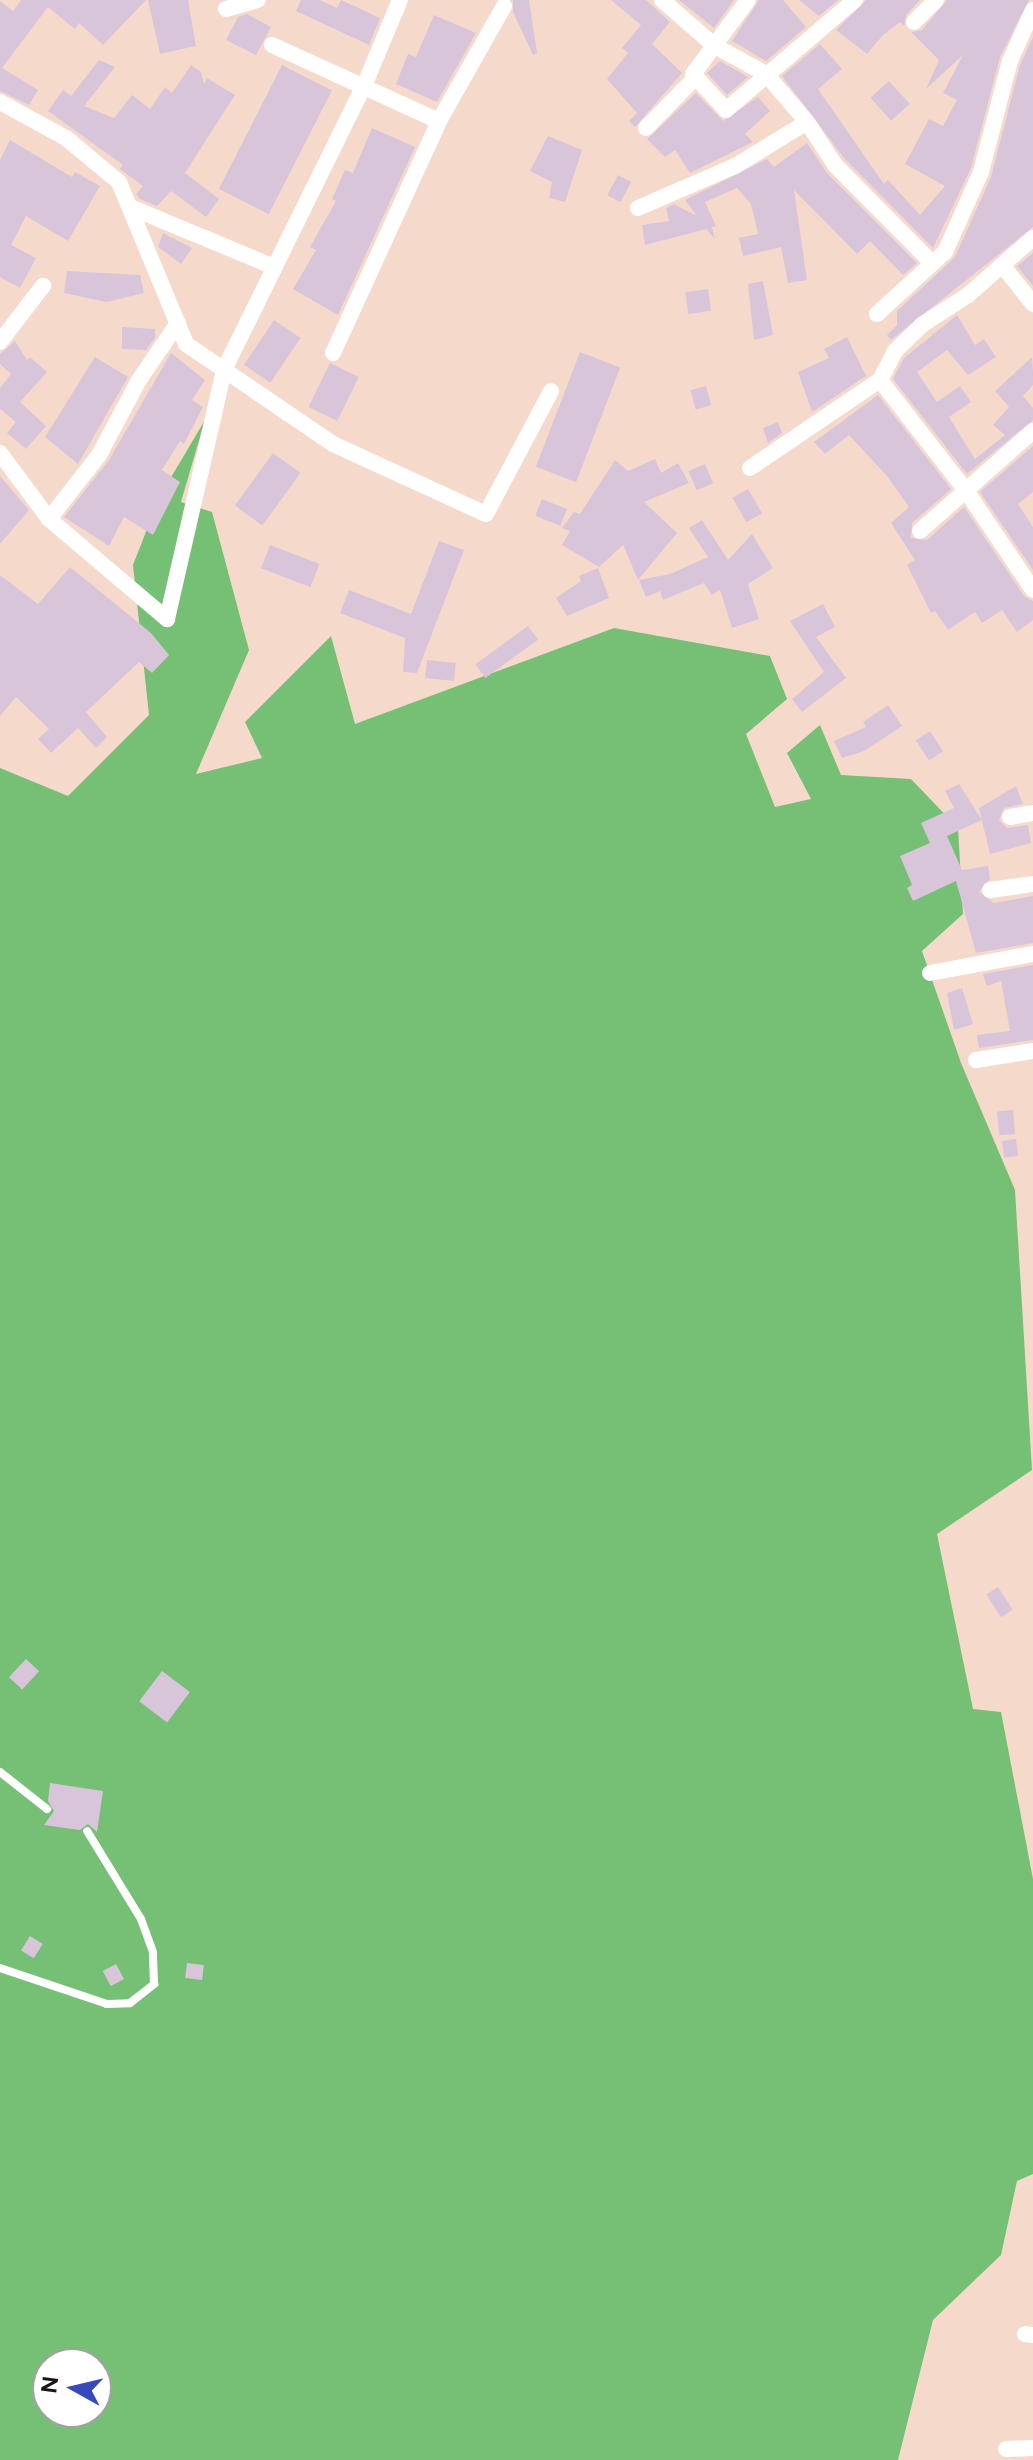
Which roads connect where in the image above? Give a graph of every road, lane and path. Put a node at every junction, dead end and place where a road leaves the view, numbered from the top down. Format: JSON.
{"nodes":[{"id":1,"x":258,"y":0,"type":"edge"},
{"id":2,"x":400,"y":0,"type":"edge"},
{"id":3,"x":662,"y":0,"type":"edge"},
{"id":4,"x":748,"y":0,"type":"edge"},
{"id":5,"x":855,"y":0,"type":"edge"},
{"id":6,"x":936,"y":0,"type":"edge"},
{"id":7,"x":504,"y":6,"type":"dead end"},
{"id":8,"x":226,"y":9,"type":"dead end"},
{"id":9,"x":1033,"y":10,"type":"edge"},
{"id":10,"x":914,"y":22,"type":"dead end"},
{"id":11,"x":272,"y":45,"type":"dead end"},
{"id":12,"x":715,"y":46,"type":"junction"},
{"id":13,"x":766,"y":74,"type":"junction"},
{"id":14,"x":696,"y":77,"type":"junction"},
{"id":15,"x":364,"y":86,"type":"junction"},
{"id":16,"x":0,"y":102,"type":"edge"},
{"id":17,"x":439,"y":121,"type":"junction"},
{"id":18,"x":807,"y":122,"type":"junction"},
{"id":19,"x":646,"y":128,"type":"dead end"},
{"id":20,"x":130,"y":207,"type":"junction"},
{"id":21,"x":638,"y":208,"type":"dead end"},
{"id":22,"x":1033,"y":238,"type":"edge"},
{"id":23,"x":932,"y":263,"type":"junction"},
{"id":24,"x":1002,"y":265,"type":"junction"},
{"id":25,"x":274,"y":267,"type":"junction"},
{"id":26,"x":43,"y":286,"type":"dead end"},
{"id":27,"x":1033,"y":304,"type":"edge"},
{"id":28,"x":877,"y":314,"type":"dead end"},
{"id":29,"x":178,"y":323,"type":"junction"},
{"id":30,"x":0,"y":342,"type":"edge"},
{"id":31,"x":333,"y":353,"type":"dead end"},
{"id":32,"x":224,"y":370,"type":"junction"},
{"id":33,"x":880,"y":380,"type":"junction"},
{"id":34,"x":551,"y":391,"type":"dead end"},
{"id":35,"x":1033,"y":431,"type":"edge"},
{"id":36,"x":0,"y":453,"type":"edge"},
{"id":37,"x":750,"y":468,"type":"dead end"},
{"id":38,"x":967,"y":492,"type":"junction"},
{"id":39,"x":49,"y":519,"type":"junction"},
{"id":40,"x":920,"y":531,"type":"dead end"},
{"id":41,"x":1033,"y":590,"type":"edge"},
{"id":42,"x":1033,"y":813,"type":"edge"},
{"id":43,"x":1010,"y":817,"type":"dead end"},
{"id":44,"x":1033,"y":884,"type":"edge"},
{"id":45,"x":990,"y":890,"type":"dead end"},
{"id":46,"x":1033,"y":954,"type":"edge"},
{"id":47,"x":930,"y":973,"type":"dead end"},
{"id":48,"x":1033,"y":1051,"type":"edge"},
{"id":49,"x":976,"y":1060,"type":"dead end"},
{"id":50,"x":0,"y":1772,"type":"edge"},
{"id":51,"x":47,"y":1809,"type":"dead end"},
{"id":52,"x":87,"y":1831,"type":"dead end"},
{"id":53,"x":0,"y":1968,"type":"edge"},
{"id":54,"x":1033,"y":2448,"type":"edge"},
{"id":55,"x":1006,"y":2449,"type":"dead end"}],
"edges":[{"from":1,"to":8,"type":"street"},
{"from":2,"to":15,"type":"street"},
{"from":3,"to":12,"type":"street"},
{"from":4,"to":12,"type":"street"},
{"from":5,"to":13,"type":"street"},
{"from":6,"to":10,"type":"street"},
{"from":7,"to":17,"type":"street"},
{"from":9,"to":23,"type":"street"},
{"from":11,"to":15,"type":"street"},
{"from":12,"to":13,"type":"street"},
{"from":12,"to":14,"type":"street"},
{"from":13,"to":14,"type":"street"},
{"from":13,"to":18,"type":"street"},
{"from":14,"to":19,"type":"street"},
{"from":15,"to":17,"type":"street"},
{"from":15,"to":25,"type":"street"},
{"from":16,"to":20,"type":"street"},
{"from":17,"to":31,"type":"street"},
{"from":18,"to":21,"type":"street"},
{"from":18,"to":23,"type":"street"},
{"from":20,"to":25,"type":"street"},
{"from":20,"to":29,"type":"street"},
{"from":22,"to":24,"type":"street"},
{"from":23,"to":28,"type":"street"},
{"from":24,"to":27,"type":"street"},
{"from":24,"to":33,"type":"street"},
{"from":25,"to":32,"type":"street"},
{"from":26,"to":30,"type":"street"},
{"from":29,"to":32,"type":"street"},
{"from":29,"to":39,"type":"street"},
{"from":32,"to":34,"type":"street"},
{"from":32,"to":39,"type":"street"},
{"from":33,"to":37,"type":"street"},
{"from":33,"to":38,"type":"street"},
{"from":35,"to":38,"type":"street"},
{"from":36,"to":39,"type":"street"},
{"from":38,"to":40,"type":"street"},
{"from":38,"to":41,"type":"street"},
{"from":42,"to":43,"type":"street"},
{"from":44,"to":45,"type":"street"},
{"from":46,"to":47,"type":"street"},
{"from":48,"to":49,"type":"street"},
{"from":50,"to":51,"type":"lane"},
{"from":52,"to":53,"type":"lane"},
{"from":54,"to":55,"type":"street"}]}
